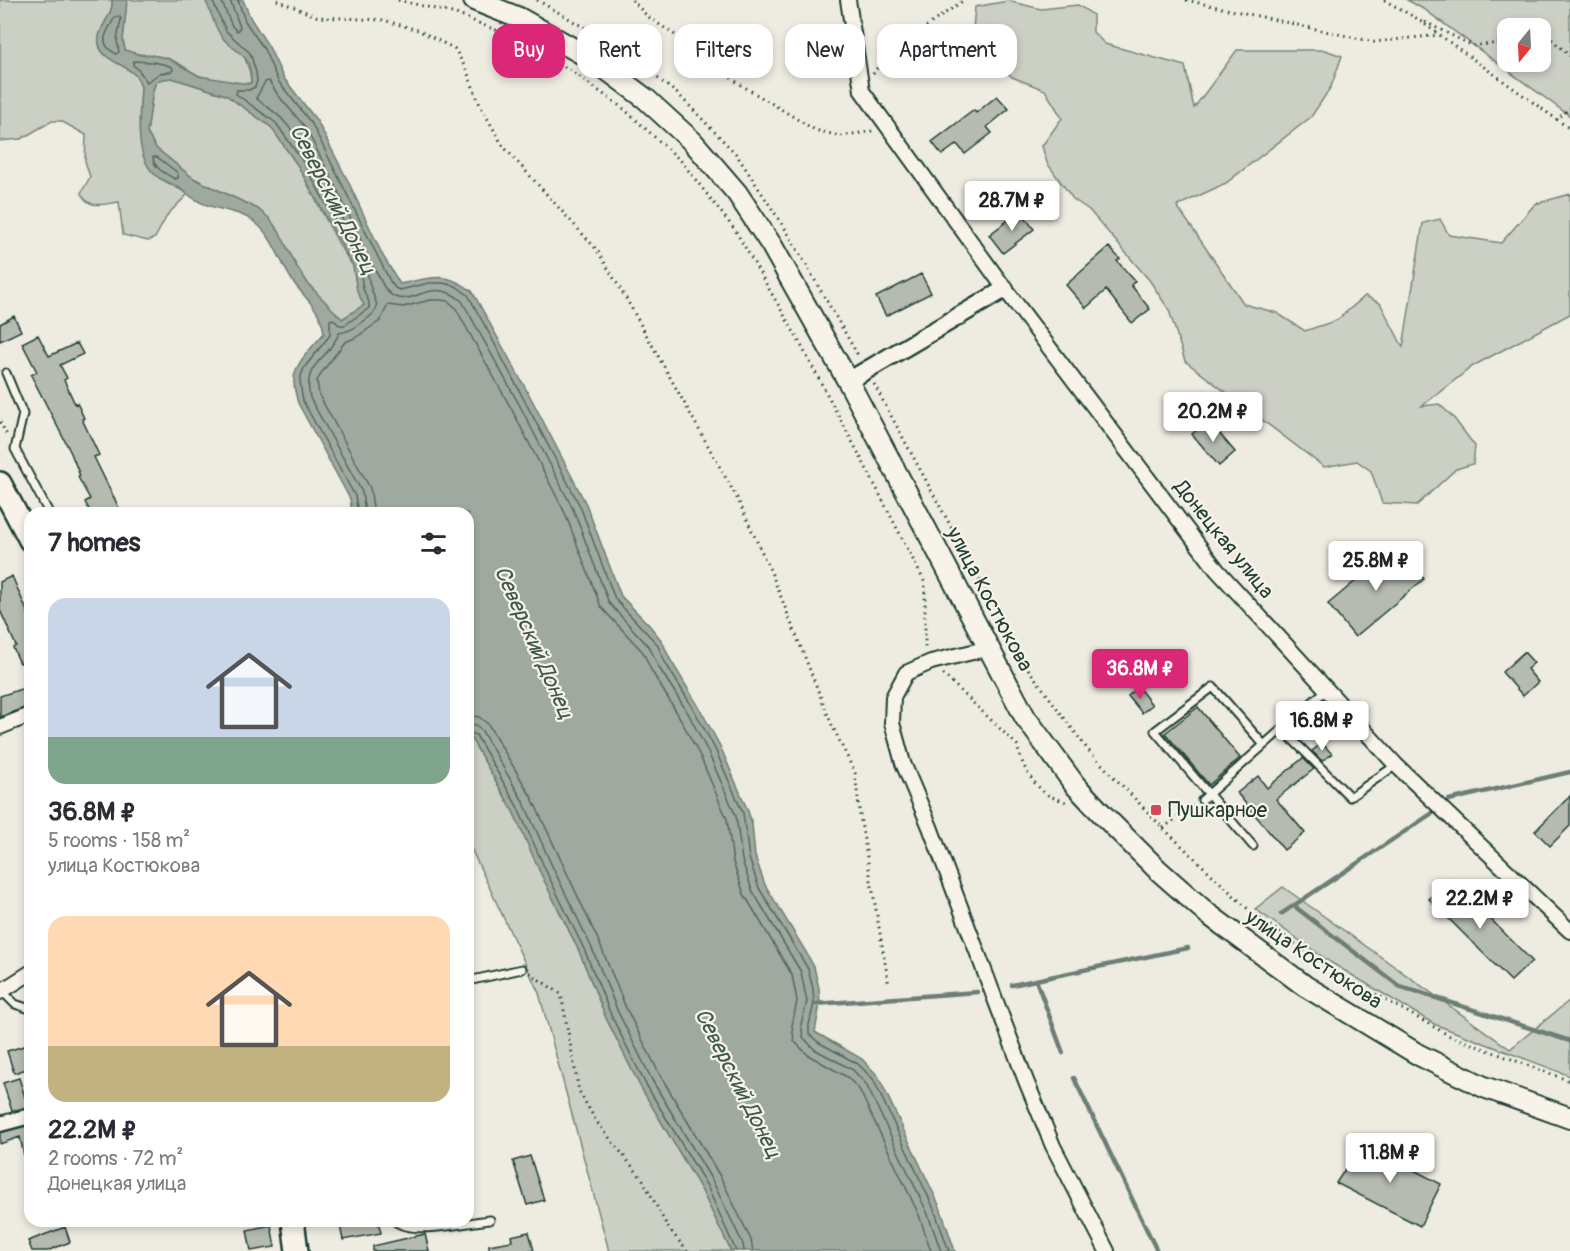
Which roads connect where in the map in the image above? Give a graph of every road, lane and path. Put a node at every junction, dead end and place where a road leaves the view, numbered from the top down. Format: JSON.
{"nodes":[{"id":1,"x":277,"y":0,"type":"edge"},
{"id":2,"x":398,"y":0,"type":"edge"},
{"id":3,"x":474,"y":0,"type":"edge"},
{"id":4,"x":632,"y":0,"type":"edge"},
{"id":5,"x":848,"y":0,"type":"edge"},
{"id":6,"x":964,"y":0,"type":"edge"},
{"id":7,"x":1186,"y":0,"type":"edge"},
{"id":8,"x":1384,"y":0,"type":"edge"},
{"id":9,"x":1416,"y":18,"type":"junction"},
{"id":10,"x":1439,"y":35,"type":"junction"},
{"id":11,"x":1551,"y":39,"type":"edge"},
{"id":12,"x":1497,"y":43,"type":"edge"},
{"id":13,"x":1570,"y":56,"type":"edge"},
{"id":14,"x":862,"y":91,"type":"junction"},
{"id":15,"x":1570,"y":108,"type":"edge"},
{"id":16,"x":1556,"y":120,"type":"junction"},
{"id":17,"x":886,"y":128,"type":"junction"},
{"id":18,"x":1570,"y":129,"type":"edge"},
{"id":19,"x":1005,"y":289,"type":"junction"},
{"id":20,"x":866,"y":370,"type":"junction"},
{"id":21,"x":6,"y":374,"type":"dead end"},
{"id":22,"x":848,"y":381,"type":"junction"},
{"id":23,"x":0,"y":483,"type":"edge"},
{"id":24,"x":46,"y":507,"type":"edge"},
{"id":25,"x":24,"y":529,"type":"edge"},
{"id":26,"x":989,"y":648,"type":"junction"},
{"id":27,"x":931,"y":662,"type":"junction"},
{"id":28,"x":1326,"y":690,"type":"junction"},
{"id":29,"x":24,"y":717,"type":"edge"},
{"id":30,"x":0,"y":727,"type":"edge"},
{"id":31,"x":1282,"y":729,"type":"junction"},
{"id":32,"x":1264,"y":745,"type":"junction"},
{"id":33,"x":1396,"y":765,"type":"junction"},
{"id":34,"x":1208,"y":795,"type":"junction"},
{"id":35,"x":1202,"y":800,"type":"joint"},
{"id":36,"x":1074,"y":810,"type":"dead end"},
{"id":37,"x":1163,"y":828,"type":"junction"},
{"id":38,"x":1253,"y":846,"type":"dead end"},
{"id":39,"x":1570,"y":932,"type":"edge"},
{"id":40,"x":522,"y":969,"type":"joint"},
{"id":41,"x":24,"y":977,"type":"edge"},
{"id":42,"x":474,"y":980,"type":"edge"},
{"id":43,"x":889,"y":986,"type":"dead end"},
{"id":44,"x":1,"y":991,"type":"edge"},
{"id":45,"x":24,"y":1008,"type":"edge"},
{"id":46,"x":1570,"y":1081,"type":"edge"},
{"id":47,"x":24,"y":1118,"type":"edge"},
{"id":48,"x":1570,"y":1118,"type":"edge"},
{"id":49,"x":0,"y":1124,"type":"edge"},
{"id":50,"x":490,"y":1220,"type":"dead end"},
{"id":51,"x":474,"y":1222,"type":"edge"},
{"id":52,"x":295,"y":1227,"type":"edge"},
{"id":53,"x":297,"y":1251,"type":"edge"},
{"id":54,"x":687,"y":1251,"type":"edge"},
{"id":55,"x":1107,"y":1251,"type":"edge"}],
"edges":[{"from":1,"to":43,"type":"path"},
{"from":2,"to":27,"type":"path"},
{"from":3,"to":22,"type":"main road","name":"улица Костюкова"},
{"from":4,"to":17,"type":"path"},
{"from":5,"to":14,"type":"street","name":"Донецкая улица"},
{"from":6,"to":14,"type":"path"},
{"from":7,"to":10,"type":"path"},
{"from":8,"to":9,"type":"path"},
{"from":9,"to":10,"type":"path"},
{"from":9,"to":12,"type":"path"},
{"from":10,"to":16,"type":"path"},
{"from":11,"to":13,"type":"path"},
{"from":14,"to":17,"type":"street","name":"Донецкая улица"},
{"from":15,"to":16,"type":"path"},
{"from":16,"to":18,"type":"path"},
{"from":17,"to":19,"type":"street","name":"Донецкая улица"},
{"from":19,"to":20,"type":"street"},
{"from":19,"to":28,"type":"street","name":"Донецкая улица"},
{"from":20,"to":22,"type":"street"},
{"from":20,"to":37,"type":"path"},
{"from":21,"to":24,"type":"lane"},
{"from":22,"to":26,"type":"main road","name":"улица Костюкова"},
{"from":23,"to":25,"type":"main road"},
{"from":26,"to":27,"type":"street"},
{"from":26,"to":48,"type":"main road","name":"улица Костюкова"},
{"from":27,"to":36,"type":"path"},
{"from":27,"to":55,"type":"street"},
{"from":28,"to":31,"type":"lane"},
{"from":28,"to":33,"type":"street","name":"Донецкая улица"},
{"from":29,"to":30,"type":"street"},
{"from":31,"to":32,"type":"lane"},
{"from":31,"to":33,"type":"lane"},
{"from":32,"to":34,"type":"lane"},
{"from":32,"to":34,"type":"lane"},
{"from":33,"to":39,"type":"street","name":"Донецкая улица"},
{"from":34,"to":35,"type":"lane"},
{"from":34,"to":38,"type":"lane"},
{"from":35,"to":37,"type":"path"},
{"from":37,"to":46,"type":"path"},
{"from":40,"to":42,"type":"lane"},
{"from":40,"to":54,"type":"path"},
{"from":41,"to":44,"type":"street"},
{"from":44,"to":45,"type":"lane"},
{"from":47,"to":49,"type":"street"},
{"from":50,"to":51,"type":"lane"},
{"from":52,"to":53,"type":"main road"}]}
